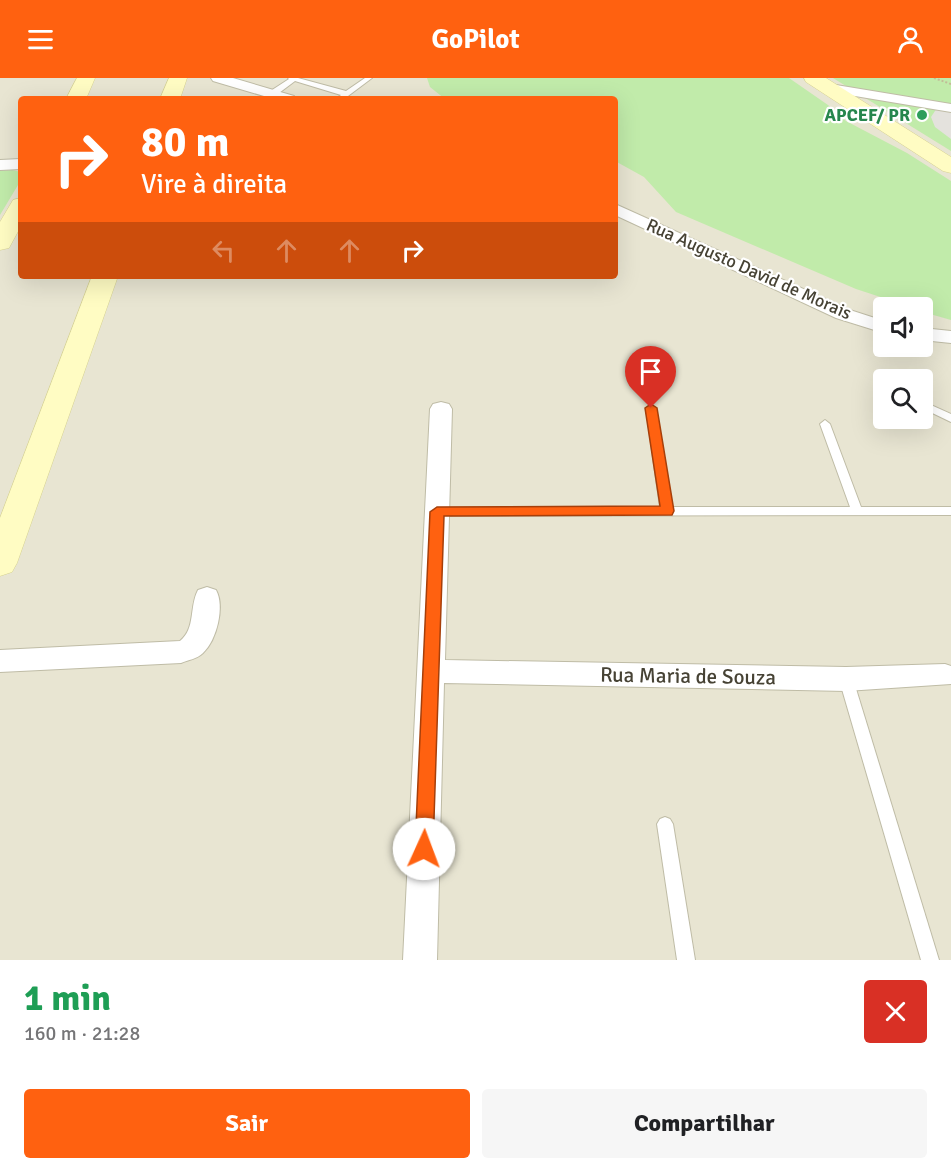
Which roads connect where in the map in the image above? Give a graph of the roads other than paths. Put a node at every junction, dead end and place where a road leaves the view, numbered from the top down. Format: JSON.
{"nodes":[{"id":1,"x":86,"y":78,"type":"edge"},
{"id":2,"x":178,"y":78,"type":"edge"},
{"id":3,"x":218,"y":78,"type":"edge"},
{"id":4,"x":293,"y":78,"type":"edge"},
{"id":5,"x":369,"y":78,"type":"edge"},
{"id":6,"x":822,"y":83,"type":"edge"},
{"id":7,"x":272,"y":94,"type":"junction"},
{"id":8,"x":347,"y":94,"type":"junction"},
{"id":9,"x":77,"y":96,"type":"edge"},
{"id":10,"x":171,"y":96,"type":"edge"},
{"id":11,"x":279,"y":96,"type":"edge"},
{"id":12,"x":344,"y":96,"type":"edge"},
{"id":13,"x":916,"y":108,"type":"junction"},
{"id":14,"x":951,"y":108,"type":"edge"},
{"id":15,"x":869,"y":113,"type":"junction"},
{"id":16,"x":951,"y":113,"type":"edge"},
{"id":17,"x":18,"y":164,"type":"edge"},
{"id":18,"x":1,"y":166,"type":"edge"},
{"id":19,"x":951,"y":166,"type":"edge"},
{"id":20,"x":18,"y":210,"type":"edge"},
{"id":21,"x":618,"y":210,"type":"edge"},
{"id":22,"x":0,"y":243,"type":"edge"},
{"id":23,"x":104,"y":279,"type":"edge"},
{"id":24,"x":873,"y":324,"type":"edge"},
{"id":25,"x":933,"y":335,"type":"edge"},
{"id":26,"x":951,"y":337,"type":"edge"},
{"id":27,"x":651,"y":408,"type":"dead end"},
{"id":28,"x":933,"y":409,"type":"edge"},
{"id":29,"x":441,"y":410,"type":"dead end"},
{"id":30,"x":951,"y":418,"type":"edge"},
{"id":31,"x":825,"y":424,"type":"dead end"},
{"id":32,"x":667,"y":511,"type":"junction"},
{"id":33,"x":857,"y":511,"type":"junction"},
{"id":34,"x":951,"y":511,"type":"edge"},
{"id":35,"x":437,"y":512,"type":"junction"},
{"id":36,"x":0,"y":563,"type":"edge"},
{"id":37,"x":207,"y":597,"type":"dead end"},
{"id":38,"x":0,"y":661,"type":"edge"},
{"id":39,"x":431,"y":671,"type":"junction"},
{"id":40,"x":948,"y":677,"type":"edge"},
{"id":41,"x":846,"y":679,"type":"junction"},
{"id":42,"x":665,"y":824,"type":"dead end"},
{"id":43,"x":420,"y":960,"type":"edge"},
{"id":44,"x":686,"y":960,"type":"edge"},
{"id":45,"x":930,"y":960,"type":"edge"}],
"edges":[{"from":1,"to":9,"type":"main road"},
{"from":2,"to":10,"type":"main road"},
{"from":3,"to":7,"type":"street"},
{"from":4,"to":7,"type":"lane"},
{"from":4,"to":8,"type":"lane"},
{"from":5,"to":8,"type":"lane"},
{"from":6,"to":13,"type":"street"},
{"from":6,"to":15,"type":"main road"},
{"from":7,"to":11,"type":"street"},
{"from":8,"to":12,"type":"lane"},
{"from":13,"to":14,"type":"street"},
{"from":13,"to":15,"type":"street"},
{"from":13,"to":16,"type":"street"},
{"from":15,"to":19,"type":"main road"},
{"from":17,"to":18,"type":"street"},
{"from":20,"to":22,"type":"main road"},
{"from":21,"to":24,"type":"street","name":"Rua Augusto David de Morais"},
{"from":23,"to":36,"type":"main road"},
{"from":25,"to":26,"type":"street"},
{"from":27,"to":32,"type":"lane"},
{"from":28,"to":30,"type":"lane"},
{"from":29,"to":35,"type":"street"},
{"from":31,"to":33,"type":"lane"},
{"from":32,"to":33,"type":"lane"},
{"from":32,"to":35,"type":"lane"},
{"from":33,"to":34,"type":"lane"},
{"from":35,"to":39,"type":"street"},
{"from":37,"to":38,"type":"street"},
{"from":39,"to":41,"type":"street","name":"Rua Maria de Souza"},
{"from":39,"to":43,"type":"street"},
{"from":40,"to":41,"type":"street","name":"Rua Maria de Souza"},
{"from":41,"to":45,"type":"lane"},
{"from":42,"to":44,"type":"lane"}]}
